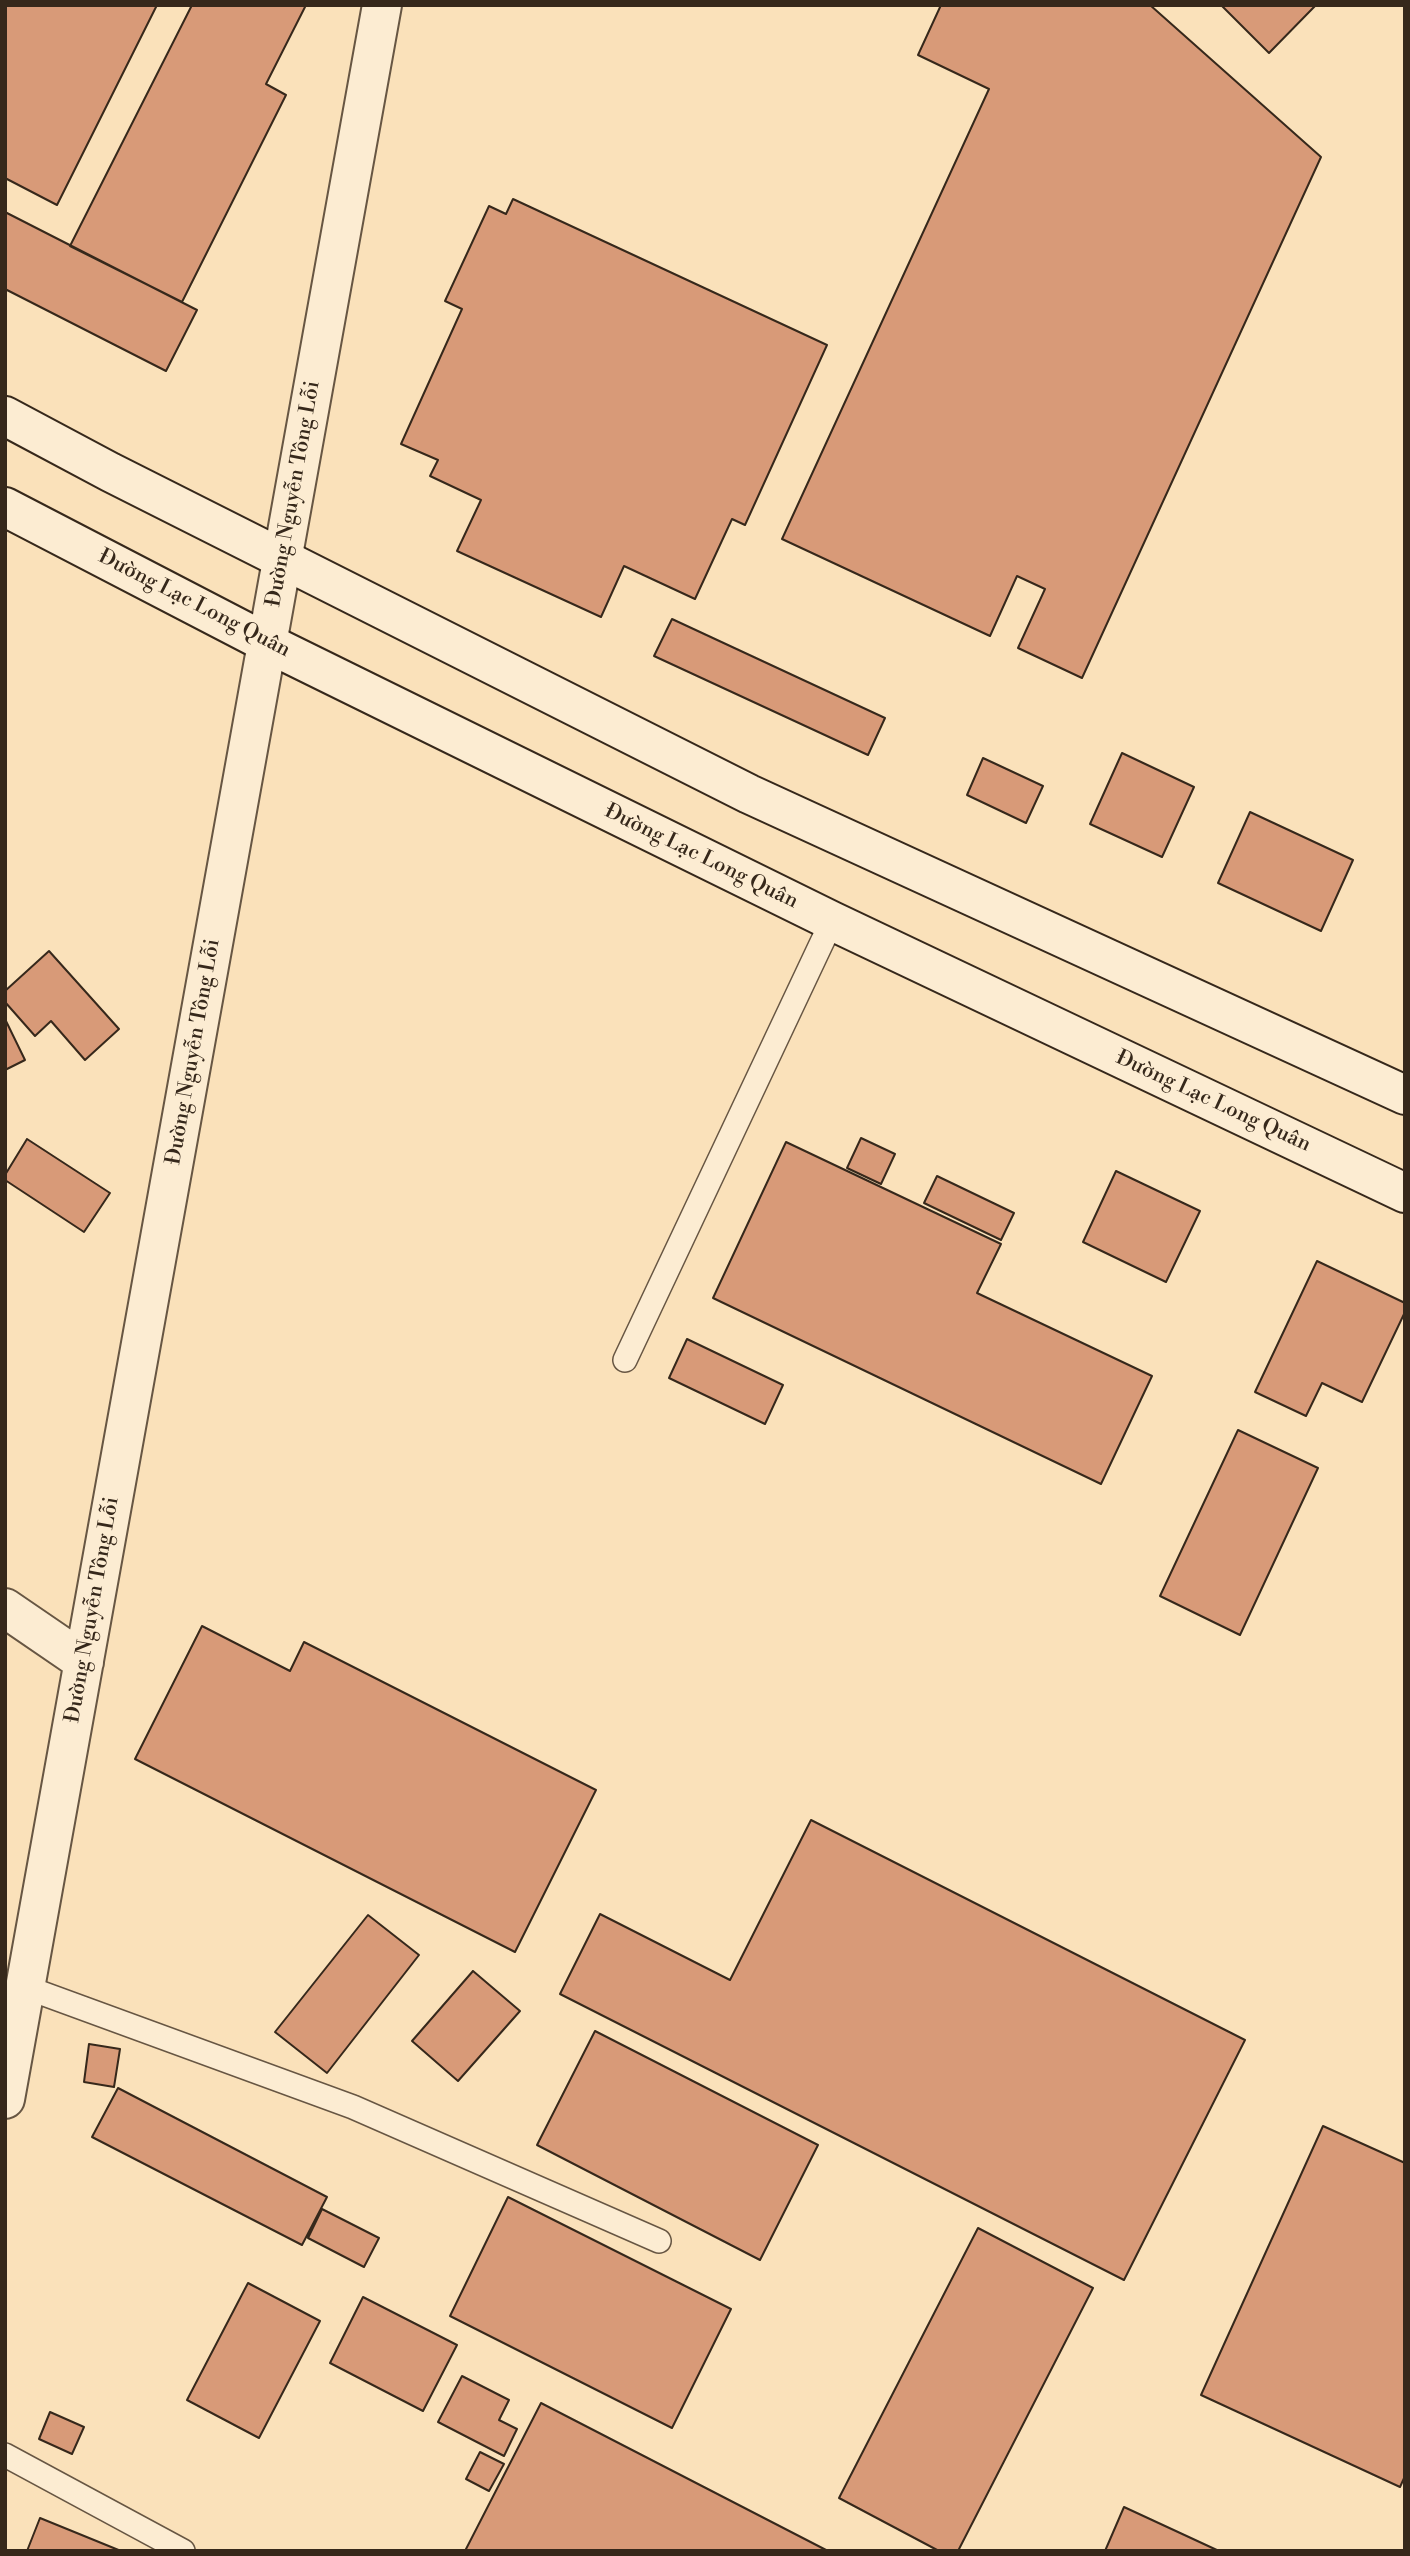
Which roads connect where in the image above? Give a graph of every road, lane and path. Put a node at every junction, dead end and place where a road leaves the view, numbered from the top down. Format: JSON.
{"nodes":[{"id":1,"x":382,"y":5,"type":"edge"},
{"id":2,"x":5,"y":416,"type":"edge"},
{"id":3,"x":5,"y":507,"type":"edge"},
{"id":4,"x":282,"y":559,"type":"junction"},
{"id":5,"x":267,"y":643,"type":"junction"},
{"id":6,"x":832,"y":921,"type":"junction"},
{"id":7,"x":1405,"y":1095,"type":"edge"},
{"id":8,"x":1405,"y":1193,"type":"edge"},
{"id":9,"x":625,"y":1360,"type":"dead end"},
{"id":10,"x":5,"y":1608,"type":"edge"},
{"id":11,"x":84,"y":1662,"type":"junction"},
{"id":12,"x":26,"y":1987,"type":"junction"},
{"id":13,"x":5,"y":2099,"type":"edge"},
{"id":14,"x":659,"y":2241,"type":"dead end"},
{"id":15,"x":5,"y":2455,"type":"edge"},
{"id":16,"x":183,"y":2551,"type":"edge"}],
"edges":[{"from":1,"to":4,"type":"main road","name":"Đường Nguyễn Tông Lỗi"},
{"from":2,"to":4,"type":"main road"},
{"from":3,"to":5,"type":"main road","name":"Đường Lạc Long Quân"},
{"from":4,"to":5,"type":"main road","name":"Đường Nguyễn Tông Lỗi"},
{"from":4,"to":7,"type":"main road"},
{"from":5,"to":6,"type":"main road","name":"Đường Lạc Long Quân"},
{"from":5,"to":11,"type":"main road","name":"Đường Nguyễn Tông Lỗi"},
{"from":6,"to":8,"type":"main road","name":"Đường Lạc Long Quân"},
{"from":6,"to":9,"type":"lane"},
{"from":10,"to":11,"type":"main road"},
{"from":11,"to":12,"type":"main road","name":"Đường Nguyễn Tông Lỗi"},
{"from":12,"to":13,"type":"main road","name":"Đường Nguyễn Tông Lỗi"},
{"from":12,"to":14,"type":"lane"},
{"from":15,"to":16,"type":"lane"}]}
